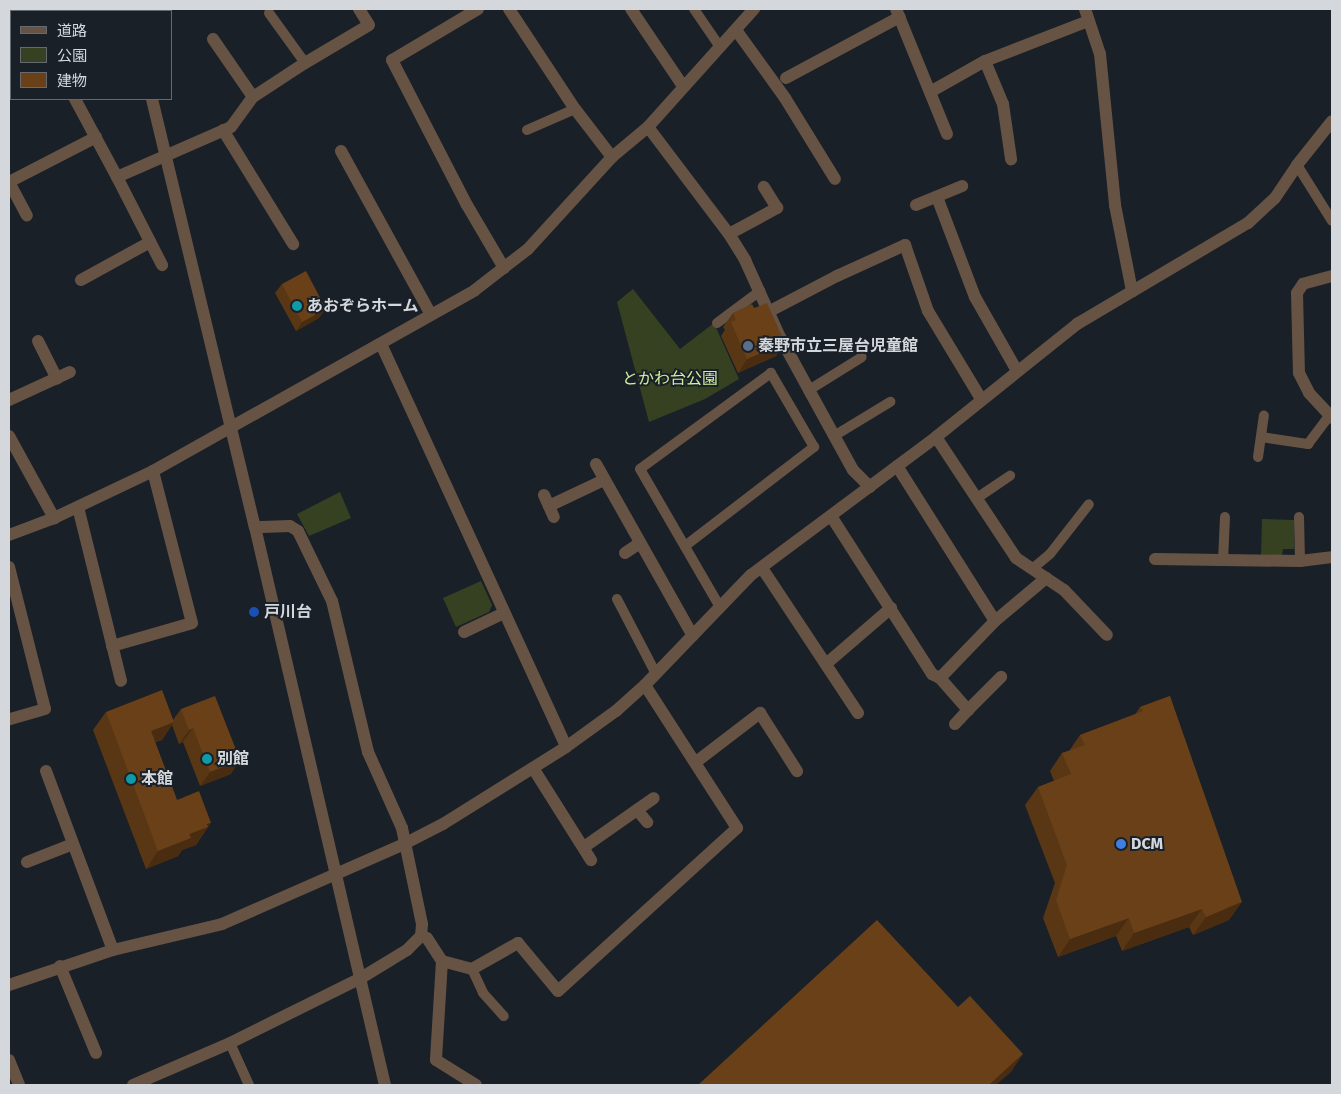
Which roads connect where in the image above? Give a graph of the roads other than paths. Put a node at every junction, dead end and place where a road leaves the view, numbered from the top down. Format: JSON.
{"nodes":[{"id":1,"x":359,"y":9,"type":"edge"},
{"id":2,"x":478,"y":9,"type":"edge"},
{"id":3,"x":509,"y":9,"type":"edge"},
{"id":4,"x":632,"y":9,"type":"edge"},
{"id":5,"x":694,"y":9,"type":"edge"},
{"id":6,"x":754,"y":9,"type":"edge"},
{"id":7,"x":269,"y":13,"type":"dead end"},
{"id":8,"x":898,"y":13,"type":"edge"},
{"id":9,"x":1086,"y":15,"type":"edge"},
{"id":10,"x":736,"y":30,"type":"junction"},
{"id":11,"x":213,"y":39,"type":"dead end"},
{"id":12,"x":720,"y":47,"type":"junction"},
{"id":13,"x":985,"y":60,"type":"junction"},
{"id":14,"x":304,"y":63,"type":"junction"},
{"id":15,"x":786,"y":78,"type":"dead end"},
{"id":16,"x":683,"y":86,"type":"junction"},
{"id":17,"x":930,"y":92,"type":"junction"},
{"id":18,"x":253,"y":97,"type":"junction"},
{"id":19,"x":76,"y":100,"type":"edge"},
{"id":20,"x":152,"y":100,"type":"edge"},
{"id":21,"x":575,"y":109,"type":"junction"},
{"id":22,"x":1332,"y":122,"type":"edge"},
{"id":23,"x":648,"y":127,"type":"junction"},
{"id":24,"x":223,"y":130,"type":"junction"},
{"id":25,"x":527,"y":130,"type":"dead end"},
{"id":26,"x":947,"y":134,"type":"dead end"},
{"id":27,"x":96,"y":137,"type":"junction"},
{"id":28,"x":341,"y":151,"type":"dead end"},
{"id":29,"x":166,"y":156,"type":"junction"},
{"id":30,"x":612,"y":157,"type":"junction"},
{"id":31,"x":1011,"y":159,"type":"dead end"},
{"id":32,"x":1297,"y":166,"type":"junction"},
{"id":33,"x":117,"y":177,"type":"junction"},
{"id":34,"x":835,"y":179,"type":"dead end"},
{"id":35,"x":9,"y":182,"type":"edge"},
{"id":36,"x":962,"y":186,"type":"dead end"},
{"id":37,"x":764,"y":187,"type":"dead end"},
{"id":38,"x":937,"y":197,"type":"junction"},
{"id":39,"x":916,"y":206,"type":"dead end"},
{"id":40,"x":26,"y":216,"type":"dead end"},
{"id":41,"x":1332,"y":221,"type":"edge"},
{"id":42,"x":729,"y":234,"type":"junction"},
{"id":43,"x":150,"y":242,"type":"junction"},
{"id":44,"x":293,"y":244,"type":"dead end"},
{"id":45,"x":162,"y":265,"type":"dead end"},
{"id":46,"x":504,"y":268,"type":"junction"},
{"id":47,"x":1332,"y":276,"type":"edge"},
{"id":48,"x":81,"y":280,"type":"dead end"},
{"id":49,"x":760,"y":291,"type":"junction"},
{"id":50,"x":1132,"y":291,"type":"junction"},
{"id":51,"x":770,"y":311,"type":"junction"},
{"id":52,"x":430,"y":313,"type":"junction"},
{"id":53,"x":718,"y":323,"type":"dead end"},
{"id":54,"x":38,"y":341,"type":"dead end"},
{"id":55,"x":381,"y":344,"type":"junction"},
{"id":56,"x":862,"y":357,"type":"dead end"},
{"id":57,"x":1017,"y":371,"type":"junction"},
{"id":58,"x":70,"y":372,"type":"dead end"},
{"id":59,"x":57,"y":379,"type":"junction"},
{"id":60,"x":809,"y":390,"type":"junction"},
{"id":61,"x":981,"y":399,"type":"junction"},
{"id":62,"x":9,"y":400,"type":"edge"},
{"id":63,"x":890,"y":402,"type":"dead end"},
{"id":64,"x":1264,"y":415,"type":"dead end"},
{"id":65,"x":1330,"y":417,"type":"edge"},
{"id":66,"x":231,"y":428,"type":"junction"},
{"id":67,"x":9,"y":436,"type":"edge"},
{"id":68,"x":834,"y":436,"type":"junction"},
{"id":69,"x":936,"y":437,"type":"junction"},
{"id":70,"x":1261,"y":437,"type":"junction"},
{"id":71,"x":1258,"y":456,"type":"dead end"},
{"id":72,"x":596,"y":464,"type":"dead end"},
{"id":73,"x":897,"y":466,"type":"junction"},
{"id":74,"x":153,"y":471,"type":"junction"},
{"id":75,"x":1010,"y":476,"type":"dead end"},
{"id":76,"x":604,"y":480,"type":"junction"},
{"id":77,"x":870,"y":487,"type":"junction"},
{"id":78,"x":977,"y":498,"type":"junction"},
{"id":79,"x":1089,"y":504,"type":"dead end"},
{"id":80,"x":549,"y":506,"type":"dead end"},
{"id":81,"x":78,"y":507,"type":"junction"},
{"id":82,"x":831,"y":516,"type":"junction"},
{"id":83,"x":1225,"y":517,"type":"dead end"},
{"id":84,"x":1299,"y":517,"type":"dead end"},
{"id":85,"x":54,"y":518,"type":"junction"},
{"id":86,"x":255,"y":527,"type":"junction"},
{"id":87,"x":9,"y":535,"type":"edge"},
{"id":88,"x":640,"y":543,"type":"junction"},
{"id":89,"x":684,"y":546,"type":"dead end"},
{"id":90,"x":625,"y":552,"type":"dead end"},
{"id":91,"x":1332,"y":557,"type":"edge"},
{"id":92,"x":1155,"y":560,"type":"dead end"},
{"id":93,"x":1300,"y":560,"type":"junction"},
{"id":94,"x":1223,"y":561,"type":"junction"},
{"id":95,"x":9,"y":567,"type":"edge"},
{"id":96,"x":762,"y":568,"type":"junction"},
{"id":97,"x":1032,"y":568,"type":"junction"},
{"id":98,"x":1046,"y":578,"type":"junction"},
{"id":99,"x":616,"y":599,"type":"dead end"},
{"id":100,"x":720,"y":607,"type":"junction"},
{"id":101,"x":891,"y":608,"type":"junction"},
{"id":102,"x":504,"y":613,"type":"junction"},
{"id":103,"x":996,"y":621,"type":"junction"},
{"id":104,"x":464,"y":632,"type":"dead end"},
{"id":105,"x":1107,"y":635,"type":"dead end"},
{"id":106,"x":693,"y":636,"type":"junction"},
{"id":107,"x":112,"y":646,"type":"junction"},
{"id":108,"x":826,"y":664,"type":"junction"},
{"id":109,"x":656,"y":674,"type":"junction"},
{"id":110,"x":1001,"y":677,"type":"dead end"},
{"id":111,"x":940,"y":678,"type":"junction"},
{"id":112,"x":120,"y":681,"type":"dead end"},
{"id":113,"x":645,"y":685,"type":"junction"},
{"id":114,"x":968,"y":710,"type":"junction"},
{"id":115,"x":858,"y":713,"type":"dead end"},
{"id":116,"x":9,"y":719,"type":"edge"},
{"id":117,"x":956,"y":724,"type":"dead end"},
{"id":118,"x":566,"y":747,"type":"junction"},
{"id":119,"x":696,"y":762,"type":"junction"},
{"id":120,"x":533,"y":768,"type":"junction"},
{"id":121,"x":46,"y":771,"type":"dead end"},
{"id":122,"x":797,"y":771,"type":"dead end"},
{"id":123,"x":654,"y":798,"type":"dead end"},
{"id":124,"x":637,"y":810,"type":"junction"},
{"id":125,"x":647,"y":822,"type":"dead end"},
{"id":126,"x":73,"y":844,"type":"junction"},
{"id":127,"x":404,"y":844,"type":"junction"},
{"id":128,"x":584,"y":847,"type":"junction"},
{"id":129,"x":591,"y":860,"type":"dead end"},
{"id":130,"x":27,"y":862,"type":"dead end"},
{"id":131,"x":334,"y":874,"type":"junction"},
{"id":132,"x":421,"y":936,"type":"junction"},
{"id":133,"x":113,"y":950,"type":"junction"},
{"id":134,"x":442,"y":961,"type":"junction"},
{"id":135,"x":60,"y":966,"type":"junction"},
{"id":136,"x":472,"y":969,"type":"junction"},
{"id":137,"x":361,"y":978,"type":"junction"},
{"id":138,"x":9,"y":985,"type":"edge"},
{"id":139,"x":504,"y":1016,"type":"dead end"},
{"id":140,"x":230,"y":1043,"type":"junction"},
{"id":141,"x":96,"y":1053,"type":"dead end"},
{"id":142,"x":9,"y":1060,"type":"edge"},
{"id":143,"x":19,"y":1085,"type":"edge"},
{"id":144,"x":133,"y":1085,"type":"edge"},
{"id":145,"x":249,"y":1085,"type":"edge"},
{"id":146,"x":385,"y":1085,"type":"edge"},
{"id":147,"x":476,"y":1085,"type":"edge"}],
"edges":[{"from":1,"to":14,"type":"street"},
{"from":2,"to":46,"type":"street"},
{"from":3,"to":21,"type":"street"},
{"from":4,"to":16,"type":"street"},
{"from":5,"to":12,"type":"lane"},
{"from":6,"to":10,"type":"street"},
{"from":7,"to":14,"type":"lane"},
{"from":8,"to":15,"type":"street"},
{"from":8,"to":17,"type":"street"},
{"from":9,"to":13,"type":"street"},
{"from":9,"to":50,"type":"street"},
{"from":10,"to":12,"type":"street"},
{"from":10,"to":34,"type":"street"},
{"from":11,"to":18,"type":"street"},
{"from":12,"to":16,"type":"street"},
{"from":13,"to":17,"type":"street"},
{"from":13,"to":31,"type":"street"},
{"from":14,"to":18,"type":"street"},
{"from":16,"to":23,"type":"street"},
{"from":17,"to":26,"type":"street"},
{"from":18,"to":24,"type":"street"},
{"from":19,"to":27,"type":"street"},
{"from":20,"to":29,"type":"street"},
{"from":21,"to":25,"type":"lane"},
{"from":21,"to":30,"type":"street"},
{"from":22,"to":32,"type":"street"},
{"from":23,"to":30,"type":"street"},
{"from":23,"to":42,"type":"street"},
{"from":24,"to":29,"type":"street"},
{"from":24,"to":44,"type":"street"},
{"from":27,"to":33,"type":"street"},
{"from":27,"to":35,"type":"street"},
{"from":28,"to":52,"type":"street"},
{"from":29,"to":33,"type":"street"},
{"from":29,"to":66,"type":"street"},
{"from":30,"to":46,"type":"street"},
{"from":32,"to":41,"type":"lane"},
{"from":32,"to":50,"type":"street"},
{"from":33,"to":43,"type":"street"},
{"from":35,"to":40,"type":"street"},
{"from":36,"to":38,"type":"street"},
{"from":37,"to":42,"type":"street"},
{"from":38,"to":39,"type":"street"},
{"from":38,"to":57,"type":"street"},
{"from":42,"to":49,"type":"street"},
{"from":43,"to":45,"type":"street"},
{"from":43,"to":48,"type":"street"},
{"from":46,"to":52,"type":"street"},
{"from":47,"to":65,"type":"street"},
{"from":49,"to":51,"type":"street"},
{"from":49,"to":53,"type":"lane"},
{"from":50,"to":57,"type":"street"},
{"from":51,"to":60,"type":"street"},
{"from":51,"to":61,"type":"street"},
{"from":52,"to":55,"type":"street"},
{"from":54,"to":59,"type":"street"},
{"from":55,"to":66,"type":"street"},
{"from":55,"to":102,"type":"street"},
{"from":56,"to":60,"type":"lane"},
{"from":57,"to":61,"type":"street"},
{"from":58,"to":59,"type":"street"},
{"from":59,"to":62,"type":"street"},
{"from":60,"to":68,"type":"street"},
{"from":61,"to":69,"type":"street"},
{"from":63,"to":68,"type":"lane"},
{"from":64,"to":70,"type":"lane"},
{"from":65,"to":70,"type":"lane"},
{"from":66,"to":74,"type":"street"},
{"from":66,"to":86,"type":"street"},
{"from":67,"to":85,"type":"street"},
{"from":68,"to":77,"type":"street"},
{"from":69,"to":73,"type":"street"},
{"from":69,"to":78,"type":"street"},
{"from":70,"to":71,"type":"lane"},
{"from":72,"to":76,"type":"street"},
{"from":73,"to":77,"type":"street"},
{"from":73,"to":103,"type":"street"},
{"from":74,"to":81,"type":"street"},
{"from":74,"to":107,"type":"street"},
{"from":75,"to":78,"type":"lane"},
{"from":76,"to":80,"type":"street"},
{"from":76,"to":88,"type":"street"},
{"from":77,"to":82,"type":"street"},
{"from":78,"to":97,"type":"street"},
{"from":79,"to":97,"type":"lane"},
{"from":81,"to":85,"type":"street"},
{"from":81,"to":107,"type":"street"},
{"from":82,"to":96,"type":"street"},
{"from":82,"to":101,"type":"street"},
{"from":83,"to":94,"type":"lane"},
{"from":84,"to":93,"type":"lane"},
{"from":85,"to":87,"type":"street"},
{"from":86,"to":127,"type":"street"},
{"from":86,"to":131,"type":"street"},
{"from":88,"to":90,"type":"street"},
{"from":88,"to":106,"type":"street"},
{"from":89,"to":100,"type":"lane"},
{"from":91,"to":93,"type":"street"},
{"from":92,"to":94,"type":"street"},
{"from":93,"to":94,"type":"street"},
{"from":95,"to":116,"type":"street"},
{"from":96,"to":100,"type":"street"},
{"from":96,"to":108,"type":"street"},
{"from":97,"to":98,"type":"street"},
{"from":98,"to":103,"type":"street"},
{"from":98,"to":105,"type":"street"},
{"from":99,"to":109,"type":"lane"},
{"from":100,"to":106,"type":"street"},
{"from":101,"to":108,"type":"street"},
{"from":101,"to":111,"type":"street"},
{"from":102,"to":104,"type":"street"},
{"from":102,"to":118,"type":"street"},
{"from":103,"to":111,"type":"street"},
{"from":106,"to":109,"type":"street"},
{"from":107,"to":112,"type":"street"},
{"from":108,"to":115,"type":"street"},
{"from":109,"to":113,"type":"street"},
{"from":110,"to":114,"type":"street"},
{"from":111,"to":114,"type":"street"},
{"from":113,"to":118,"type":"street"},
{"from":113,"to":119,"type":"street"},
{"from":114,"to":117,"type":"street"},
{"from":118,"to":120,"type":"street"},
{"from":119,"to":122,"type":"street"},
{"from":119,"to":136,"type":"street"},
{"from":120,"to":127,"type":"street"},
{"from":120,"to":128,"type":"street"},
{"from":121,"to":126,"type":"street"},
{"from":123,"to":124,"type":"street"},
{"from":124,"to":125,"type":"street"},
{"from":124,"to":128,"type":"street"},
{"from":126,"to":130,"type":"street"},
{"from":126,"to":133,"type":"street"},
{"from":127,"to":131,"type":"street"},
{"from":127,"to":132,"type":"street"},
{"from":128,"to":129,"type":"street"},
{"from":131,"to":133,"type":"street"},
{"from":131,"to":137,"type":"street"},
{"from":132,"to":134,"type":"street"},
{"from":132,"to":137,"type":"street"},
{"from":133,"to":135,"type":"street"},
{"from":134,"to":136,"type":"street"},
{"from":134,"to":147,"type":"street"},
{"from":135,"to":138,"type":"street"},
{"from":135,"to":141,"type":"street"},
{"from":136,"to":139,"type":"lane"},
{"from":137,"to":140,"type":"street"},
{"from":137,"to":146,"type":"street"},
{"from":140,"to":144,"type":"street"},
{"from":140,"to":145,"type":"lane"},
{"from":142,"to":143,"type":"street"}]}
